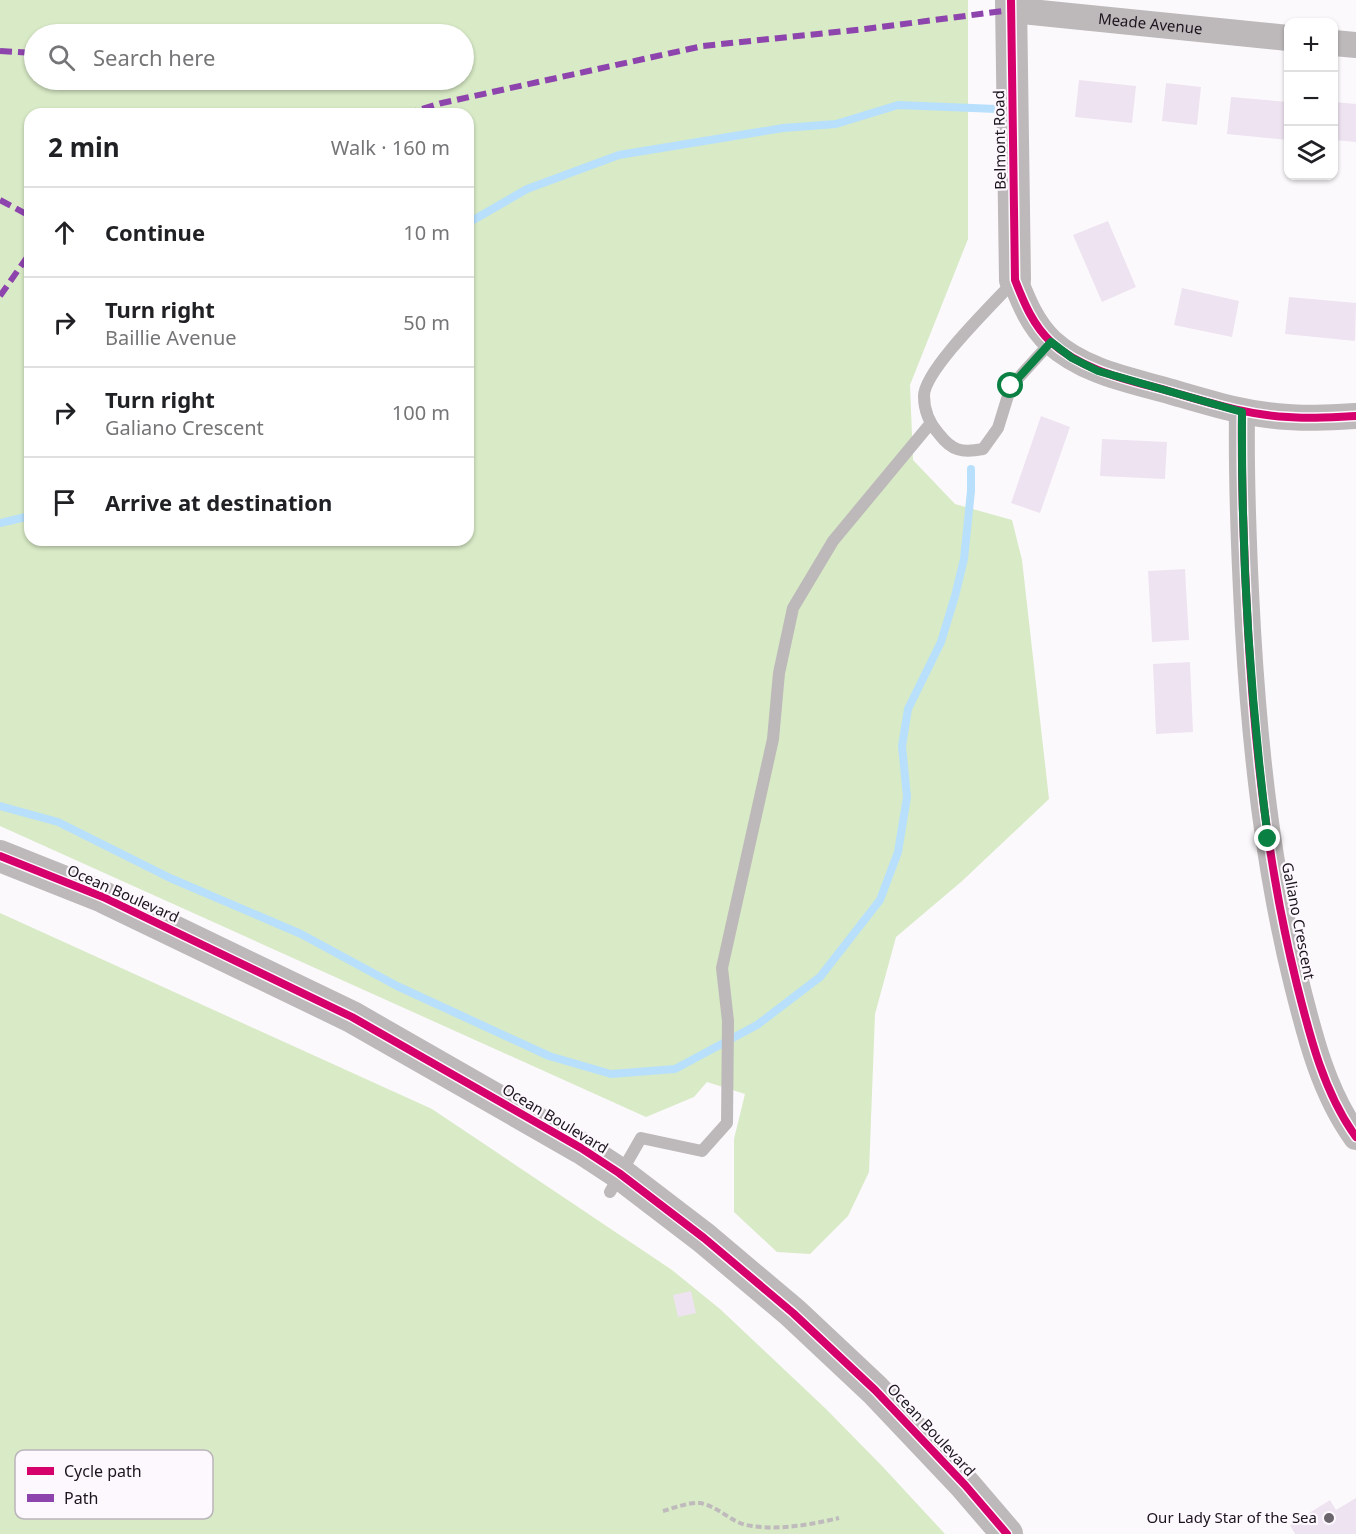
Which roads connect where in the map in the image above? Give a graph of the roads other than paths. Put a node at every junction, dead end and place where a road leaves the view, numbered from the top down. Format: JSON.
{"nodes":[{"id":1,"x":1011,"y":5,"type":"edge"},
{"id":2,"x":1284,"y":38,"type":"edge"},
{"id":3,"x":1338,"y":43,"type":"edge"},
{"id":4,"x":1356,"y":45,"type":"edge"},
{"id":5,"x":1015,"y":280,"type":"junction"},
{"id":6,"x":1051,"y":342,"type":"junction"},
{"id":7,"x":1242,"y":412,"type":"junction"},
{"id":8,"x":1356,"y":417,"type":"edge"},
{"id":9,"x":930,"y":423,"type":"junction"},
{"id":10,"x":0,"y":856,"type":"edge"},
{"id":11,"x":1356,"y":1137,"type":"edge"},
{"id":12,"x":614,"y":1183,"type":"junction"},
{"id":13,"x":1007,"y":1534,"type":"edge"}],
"edges":[{"from":1,"to":2,"type":"street","name":"Meade Avenue"},
{"from":1,"to":5,"type":"street","name":"Belmont Road"},
{"from":3,"to":4,"type":"street"},
{"from":5,"to":6,"type":"street"},
{"from":5,"to":9,"type":"lane"},
{"from":6,"to":7,"type":"street"},
{"from":6,"to":9,"type":"lane"},
{"from":7,"to":8,"type":"street"},
{"from":7,"to":11,"type":"street","name":"Galiano Crescent"},
{"from":9,"to":12,"type":"lane"},
{"from":10,"to":12,"type":"street","name":"Ocean Boulevard"},
{"from":12,"to":13,"type":"street","name":"Ocean Boulevard"}]}
